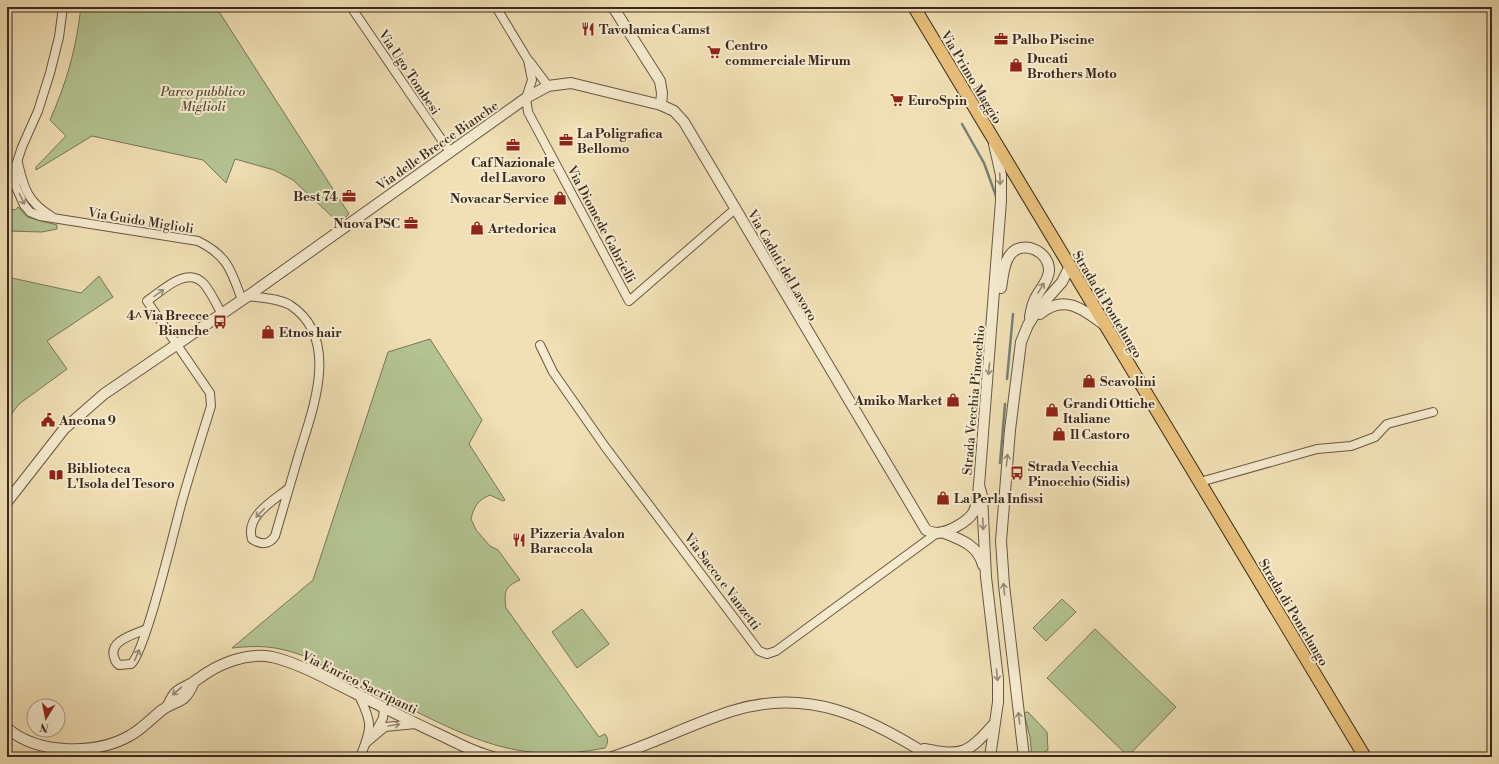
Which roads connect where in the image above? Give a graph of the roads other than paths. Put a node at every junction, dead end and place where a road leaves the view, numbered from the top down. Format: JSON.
{"nodes":[{"id":1,"x":63,"y":7,"type":"edge"},
{"id":2,"x":351,"y":7,"type":"edge"},
{"id":3,"x":496,"y":7,"type":"edge"},
{"id":4,"x":613,"y":7,"type":"edge"},
{"id":5,"x":914,"y":7,"type":"edge"},
{"id":6,"x":528,"y":60,"type":"junction"},
{"id":7,"x":548,"y":86,"type":"junction"},
{"id":8,"x":526,"y":98,"type":"junction"},
{"id":9,"x":661,"y":105,"type":"junction"},
{"id":10,"x":994,"y":140,"type":"junction"},
{"id":11,"x":450,"y":152,"type":"junction"},
{"id":12,"x":735,"y":209,"type":"junction"},
{"id":13,"x":1070,"y":266,"type":"junction"},
{"id":14,"x":245,"y":298,"type":"junction"},
{"id":15,"x":994,"y":307,"type":"junction"},
{"id":16,"x":222,"y":314,"type":"junction"},
{"id":17,"x":1028,"y":325,"type":"junction"},
{"id":18,"x":1104,"y":325,"type":"junction"},
{"id":19,"x":177,"y":344,"type":"junction"},
{"id":20,"x":540,"y":345,"type":"dead end"},
{"id":21,"x":1433,"y":412,"type":"dead end"},
{"id":22,"x":1200,"y":482,"type":"junction"},
{"id":23,"x":979,"y":485,"type":"junction"},
{"id":24,"x":289,"y":488,"type":"junction"},
{"id":25,"x":7,"y":502,"type":"edge"},
{"id":26,"x":940,"y":533,"type":"junction"},
{"id":27,"x":986,"y":577,"type":"junction"},
{"id":28,"x":146,"y":629,"type":"junction"},
{"id":29,"x":358,"y":694,"type":"junction"},
{"id":30,"x":384,"y":708,"type":"junction"},
{"id":31,"x":417,"y":724,"type":"junction"},
{"id":32,"x":994,"y":724,"type":"junction"},
{"id":33,"x":7,"y":728,"type":"edge"},
{"id":34,"x":371,"y":733,"type":"junction"},
{"id":35,"x":916,"y":748,"type":"junction"},
{"id":36,"x":360,"y":757,"type":"edge"},
{"id":37,"x":493,"y":757,"type":"edge"},
{"id":38,"x":612,"y":757,"type":"edge"},
{"id":39,"x":931,"y":757,"type":"edge"},
{"id":40,"x":990,"y":757,"type":"edge"},
{"id":41,"x":1024,"y":757,"type":"edge"},
{"id":42,"x":1365,"y":757,"type":"edge"}],
"edges":[{"from":1,"to":14,"type":"street","name":"Via Guido Miglioli"},
{"from":2,"to":11,"type":"street","name":"Via Ugo Tombesi"},
{"from":3,"to":6,"type":"street"},
{"from":4,"to":9,"type":"street"},
{"from":5,"to":10,"type":"main road","name":"Via Primo Maggio"},
{"from":6,"to":7,"type":"street"},
{"from":6,"to":8,"type":"street"},
{"from":7,"to":8,"type":"street","name":"Via delle Brecce Bianche"},
{"from":7,"to":9,"type":"street","name":"Via delle Brecce Bianche"},
{"from":8,"to":11,"type":"street","name":"Via delle Brecce Bianche"},
{"from":8,"to":12,"type":"street","name":"Via Diomede Gabrielli"},
{"from":9,"to":12,"type":"street","name":"Via Caduti del Lavoro"},
{"from":10,"to":13,"type":"main road","name":"Strada di Pontelungo"},
{"from":10,"to":15,"type":"street","name":"Strada Vecchia Pinocchio","one_way":true},
{"from":11,"to":14,"type":"street","name":"Via delle Brecce Bianche"},
{"from":12,"to":26,"type":"street","name":"Via Caduti del Lavoro"},
{"from":13,"to":17,"type":"street"},
{"from":13,"to":18,"type":"main road","name":"Strada di Pontelungo"},
{"from":14,"to":16,"type":"street","name":"Via delle Brecce Bianche"},
{"from":14,"to":24,"type":"street"},
{"from":17,"to":15,"type":"street","one_way":true},
{"from":15,"to":23,"type":"street","name":"Strada Vecchia Pinocchio","one_way":true},
{"from":16,"to":19,"type":"street","name":"Via delle Brecce Bianche"},
{"from":19,"to":16,"type":"street","one_way":true},
{"from":17,"to":18,"type":"street"},
{"from":41,"to":17,"type":"street","one_way":true},
{"from":18,"to":22,"type":"main road","name":"Strada di Pontelungo"},
{"from":19,"to":25,"type":"street","name":"Via delle Brecce Bianche"},
{"from":19,"to":28,"type":"street"},
{"from":20,"to":26,"type":"street","name":"Via Sacco e Vanzetti"},
{"from":21,"to":22,"type":"street"},
{"from":22,"to":42,"type":"main road","name":"Strada di Pontelungo"},
{"from":23,"to":26,"type":"street","name":"Via Sacco e Vanzetti"},
{"from":23,"to":27,"type":"street","name":"Strada Vecchia Pinocchio","one_way":true},
{"from":24,"to":24,"type":"street","one_way":true},
{"from":26,"to":27,"type":"street"},
{"from":27,"to":32,"type":"street","name":"Strada Vecchia Pinocchio","one_way":true},
{"from":28,"to":28,"type":"street","one_way":true},
{"from":29,"to":30,"type":"street","name":"Via Enrico Sacripanti"},
{"from":29,"to":33,"type":"street","name":"Via Enrico Sacripanti"},
{"from":29,"to":34,"type":"street"},
{"from":30,"to":31,"type":"street","name":"Via Enrico Sacripanti"},
{"from":30,"to":34,"type":"street"},
{"from":34,"to":31,"type":"street","one_way":true},
{"from":31,"to":37,"type":"street","name":"Via Enrico Sacripanti"},
{"from":32,"to":35,"type":"street"},
{"from":32,"to":40,"type":"street","name":"Strada Vecchia Pinocchio"},
{"from":34,"to":36,"type":"street"},
{"from":35,"to":38,"type":"street"},
{"from":35,"to":39,"type":"street"}]}
